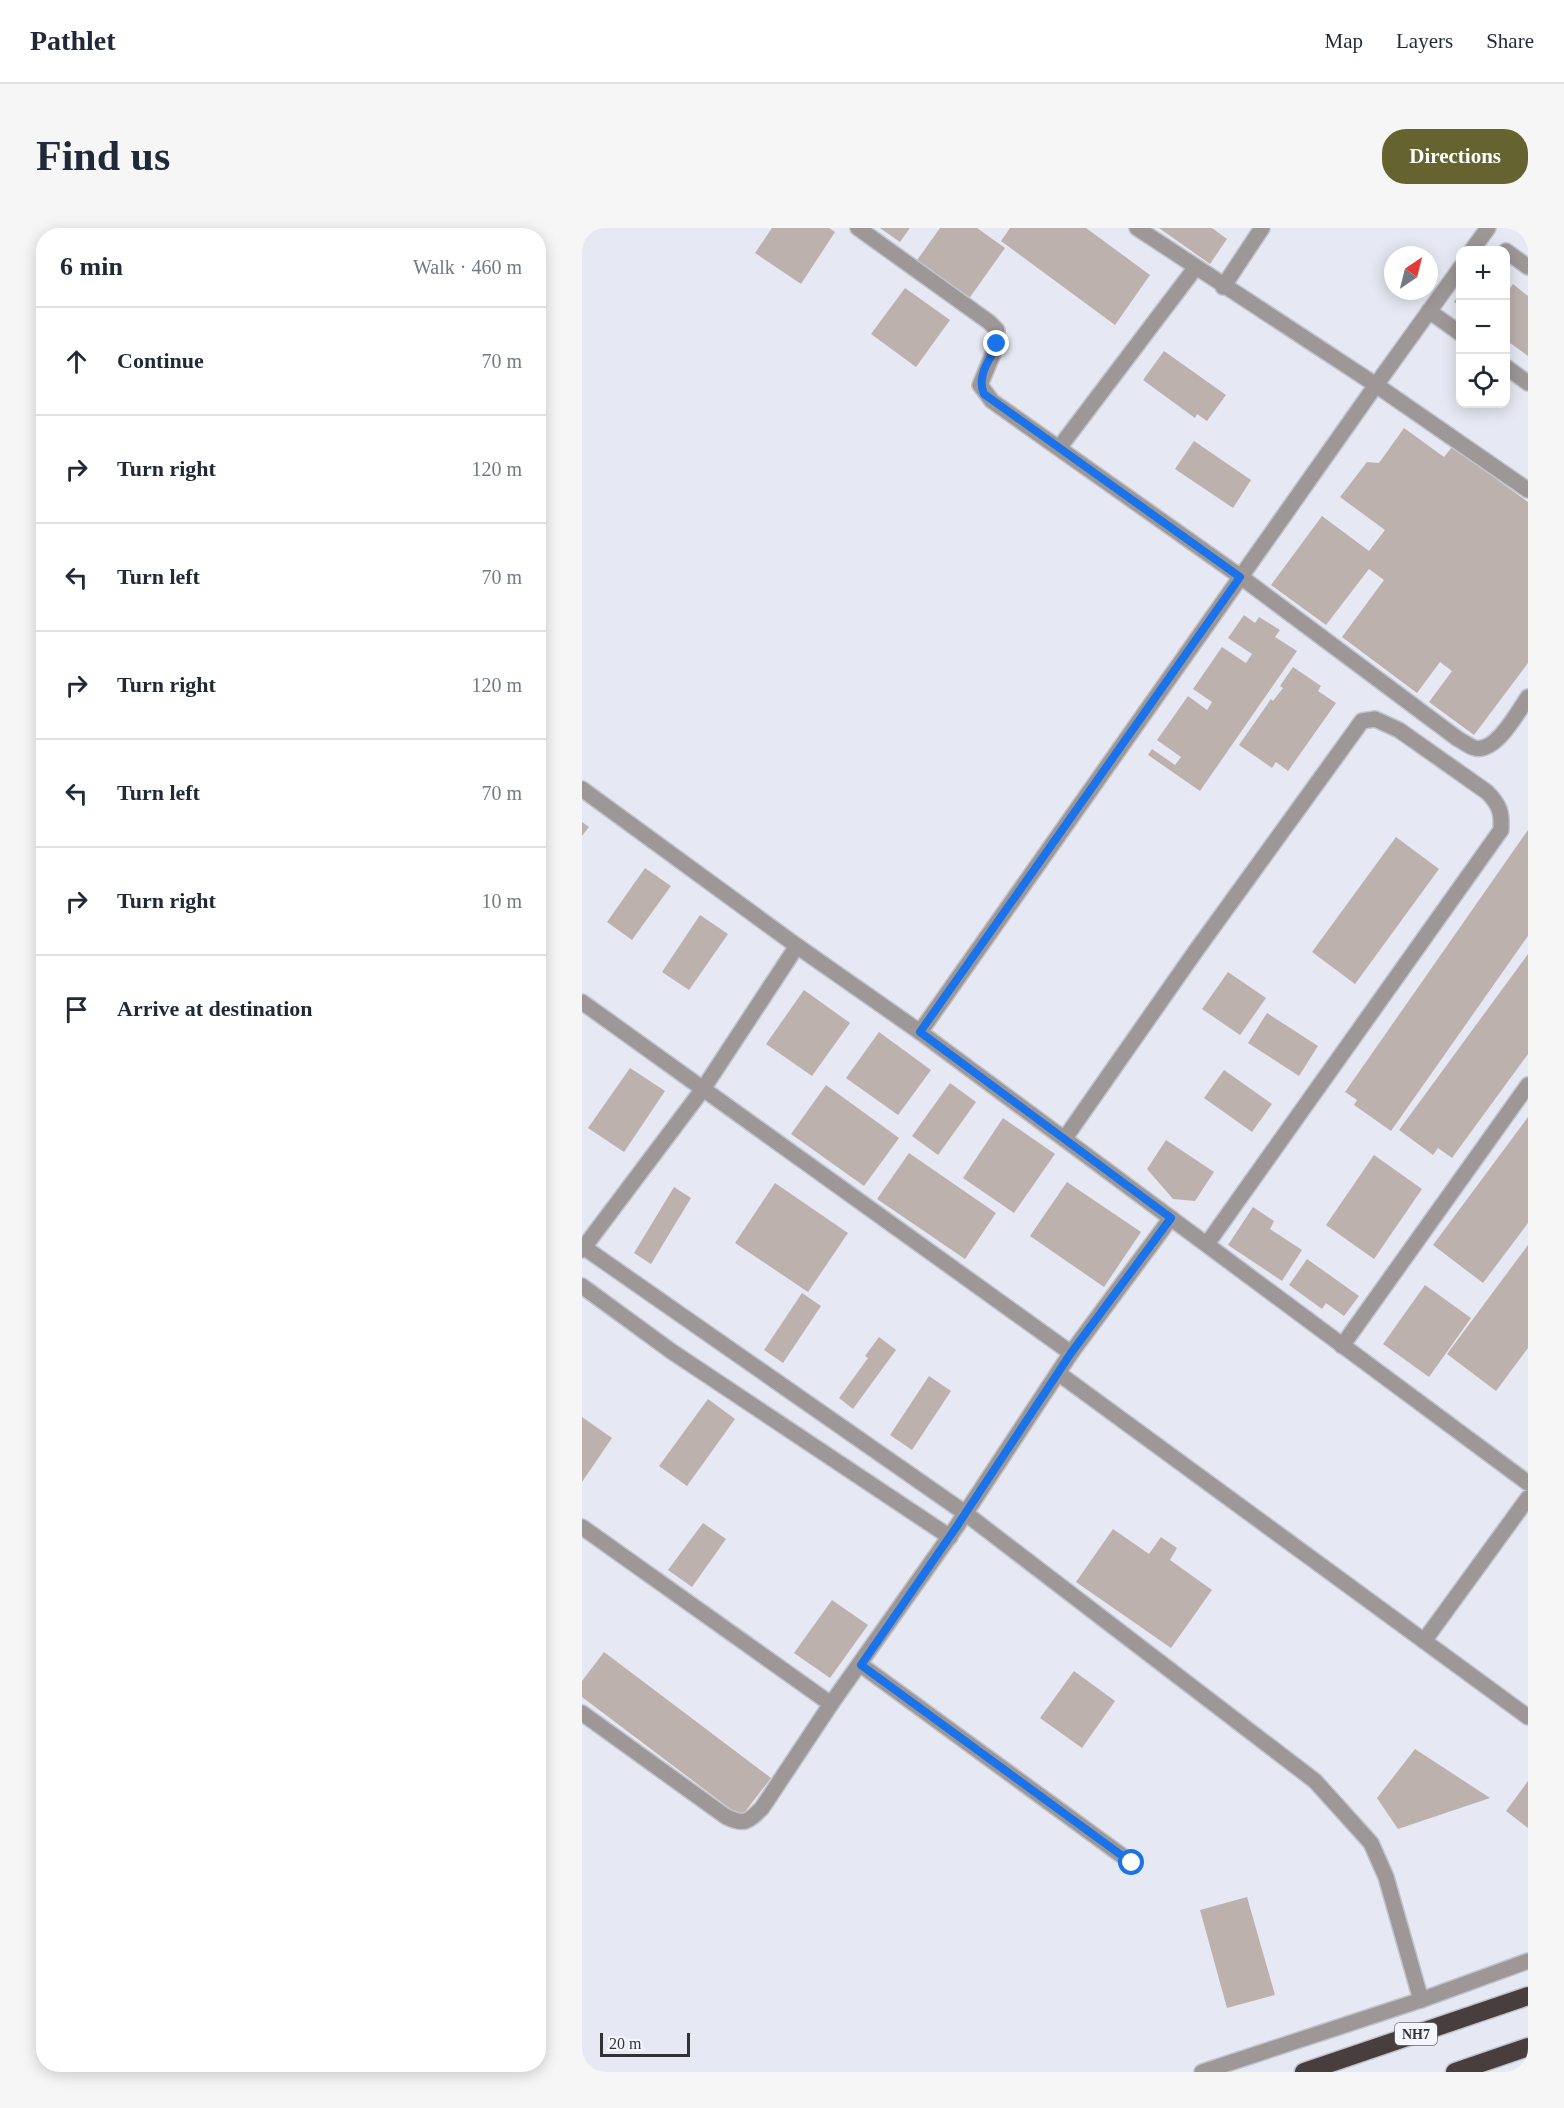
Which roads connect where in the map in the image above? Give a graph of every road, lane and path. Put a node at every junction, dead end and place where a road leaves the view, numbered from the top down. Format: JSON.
{"nodes":[{"id":1,"x":858,"y":228,"type":"edge"},
{"id":2,"x":1137,"y":228,"type":"edge"},
{"id":3,"x":1262,"y":228,"type":"edge"},
{"id":4,"x":1486,"y":232,"type":"edge"},
{"id":5,"x":1475,"y":246,"type":"edge"},
{"id":6,"x":1500,"y":246,"type":"edge"},
{"id":7,"x":1510,"y":254,"type":"edge"},
{"id":8,"x":1196,"y":267,"type":"junction"},
{"id":9,"x":1528,"y":267,"type":"edge"},
{"id":10,"x":1456,"y":274,"type":"edge"},
{"id":11,"x":1223,"y":287,"type":"junction"},
{"id":12,"x":1429,"y":311,"type":"junction"},
{"id":13,"x":1456,"y":330,"type":"edge"},
{"id":14,"x":1510,"y":370,"type":"edge"},
{"id":15,"x":1528,"y":383,"type":"edge"},
{"id":16,"x":1376,"y":385,"type":"junction"},
{"id":17,"x":1059,"y":448,"type":"junction"},
{"id":18,"x":1528,"y":490,"type":"edge"},
{"id":19,"x":1240,"y":577,"type":"junction"},
{"id":20,"x":1528,"y":697,"type":"edge"},
{"id":21,"x":1523,"y":714,"type":"edge"},
{"id":22,"x":582,"y":789,"type":"edge"},
{"id":23,"x":796,"y":946,"type":"junction"},
{"id":24,"x":582,"y":1002,"type":"edge"},
{"id":25,"x":920,"y":1032,"type":"junction"},
{"id":26,"x":1528,"y":1085,"type":"edge"},
{"id":27,"x":703,"y":1089,"type":"junction"},
{"id":28,"x":1065,"y":1138,"type":"junction"},
{"id":29,"x":1171,"y":1218,"type":"junction"},
{"id":30,"x":1207,"y":1244,"type":"junction"},
{"id":31,"x":583,"y":1248,"type":"edge"},
{"id":32,"x":582,"y":1286,"type":"edge"},
{"id":33,"x":1342,"y":1346,"type":"junction"},
{"id":34,"x":1071,"y":1353,"type":"junction"},
{"id":35,"x":1058,"y":1373,"type":"junction"},
{"id":36,"x":1528,"y":1483,"type":"edge"},
{"id":37,"x":1528,"y":1498,"type":"edge"},
{"id":38,"x":965,"y":1513,"type":"junction"},
{"id":39,"x":582,"y":1527,"type":"edge"},
{"id":40,"x":950,"y":1537,"type":"junction"},
{"id":41,"x":1424,"y":1641,"type":"junction"},
{"id":42,"x":861,"y":1665,"type":"junction"},
{"id":43,"x":831,"y":1704,"type":"junction"},
{"id":44,"x":582,"y":1713,"type":"edge"},
{"id":45,"x":1528,"y":1717,"type":"edge"},
{"id":46,"x":1132,"y":1863,"type":"dead end"},
{"id":47,"x":1528,"y":1961,"type":"edge"},
{"id":48,"x":1528,"y":1996,"type":"edge"},
{"id":49,"x":1421,"y":2000,"type":"junction"},
{"id":50,"x":1528,"y":2047,"type":"edge"},
{"id":51,"x":1202,"y":2072,"type":"edge"},
{"id":52,"x":1304,"y":2072,"type":"edge"},
{"id":53,"x":1455,"y":2072,"type":"edge"}],
"edges":[{"from":1,"to":17,"type":"street"},
{"from":2,"to":8,"type":"street"},
{"from":3,"to":11,"type":"street"},
{"from":4,"to":5,"type":"street"},
{"from":4,"to":6,"type":"street"},
{"from":7,"to":9,"type":"street"},
{"from":8,"to":11,"type":"street"},
{"from":8,"to":17,"type":"street"},
{"from":10,"to":12,"type":"street"},
{"from":11,"to":16,"type":"street"},
{"from":12,"to":13,"type":"street"},
{"from":12,"to":16,"type":"street"},
{"from":14,"to":15,"type":"street"},
{"from":16,"to":18,"type":"street"},
{"from":16,"to":19,"type":"street"},
{"from":17,"to":19,"type":"street"},
{"from":19,"to":21,"type":"street"},
{"from":19,"to":25,"type":"street"},
{"from":20,"to":21,"type":"street"},
{"from":22,"to":23,"type":"street"},
{"from":23,"to":25,"type":"street"},
{"from":23,"to":27,"type":"street"},
{"from":24,"to":27,"type":"street"},
{"from":25,"to":28,"type":"street"},
{"from":26,"to":33,"type":"street"},
{"from":27,"to":31,"type":"street"},
{"from":27,"to":34,"type":"street"},
{"from":28,"to":29,"type":"street"},
{"from":28,"to":30,"type":"street"},
{"from":29,"to":30,"type":"street"},
{"from":29,"to":34,"type":"street"},
{"from":30,"to":33,"type":"street"},
{"from":31,"to":38,"type":"street"},
{"from":32,"to":40,"type":"street"},
{"from":33,"to":36,"type":"street"},
{"from":34,"to":35,"type":"street"},
{"from":35,"to":38,"type":"street"},
{"from":35,"to":41,"type":"street"},
{"from":37,"to":41,"type":"street"},
{"from":38,"to":40,"type":"street"},
{"from":38,"to":49,"type":"street"},
{"from":39,"to":43,"type":"street"},
{"from":40,"to":42,"type":"street"},
{"from":41,"to":45,"type":"street"},
{"from":42,"to":43,"type":"street"},
{"from":42,"to":46,"type":"street"},
{"from":43,"to":44,"type":"street"},
{"from":47,"to":49,"type":"street"},
{"from":48,"to":52,"type":"highway","number":"NH7"},
{"from":49,"to":51,"type":"street"},
{"from":50,"to":53,"type":"highway"}]}
